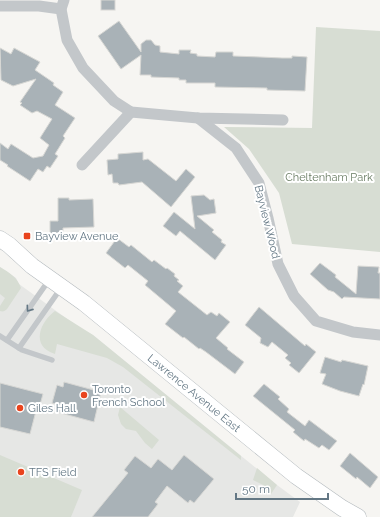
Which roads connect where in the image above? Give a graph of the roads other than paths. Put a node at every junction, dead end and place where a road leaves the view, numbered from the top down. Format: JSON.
{"nodes":[{"id":1,"x":63,"y":4,"type":"edge"},
{"id":2,"x":0,"y":6,"type":"edge"},
{"id":3,"x":131,"y":112,"type":"junction"},
{"id":4,"x":198,"y":118,"type":"junction"},
{"id":5,"x":283,"y":120,"type":"dead end"},
{"id":6,"x":82,"y":165,"type":"dead end"},
{"id":7,"x":0,"y":239,"type":"edge"},
{"id":8,"x":0,"y":251,"type":"edge"},
{"id":9,"x":32,"y":266,"type":"junction"},
{"id":10,"x":56,"y":282,"type":"junction"},
{"id":11,"x":380,"y":334,"type":"edge"},
{"id":12,"x":0,"y":336,"type":"edge"},
{"id":13,"x":7,"y":340,"type":"junction"},
{"id":14,"x":19,"y":348,"type":"junction"},
{"id":15,"x":52,"y":360,"type":"dead end"},
{"id":16,"x":358,"y":517,"type":"edge"}],
"edges":[{"from":1,"to":2,"type":"street"},
{"from":1,"to":3,"type":"street"},
{"from":3,"to":4,"type":"street"},
{"from":3,"to":6,"type":"street"},
{"from":4,"to":5,"type":"street"},
{"from":4,"to":11,"type":"street","name":"Bayview Wood"},
{"from":7,"to":9,"type":"main road","name":"Lawrence Avenue East"},
{"from":8,"to":9,"type":"main road","name":"Lawrence Avenue East"},
{"from":9,"to":10,"type":"main road","name":"Lawrence Avenue East"},
{"from":10,"to":13,"type":"lane","one_way":true},
{"from":10,"to":14,"type":"lane"},
{"from":10,"to":16,"type":"main road","name":"Lawrence Avenue East"},
{"from":12,"to":13,"type":"lane"},
{"from":13,"to":14,"type":"lane"},
{"from":14,"to":15,"type":"lane"}]}
